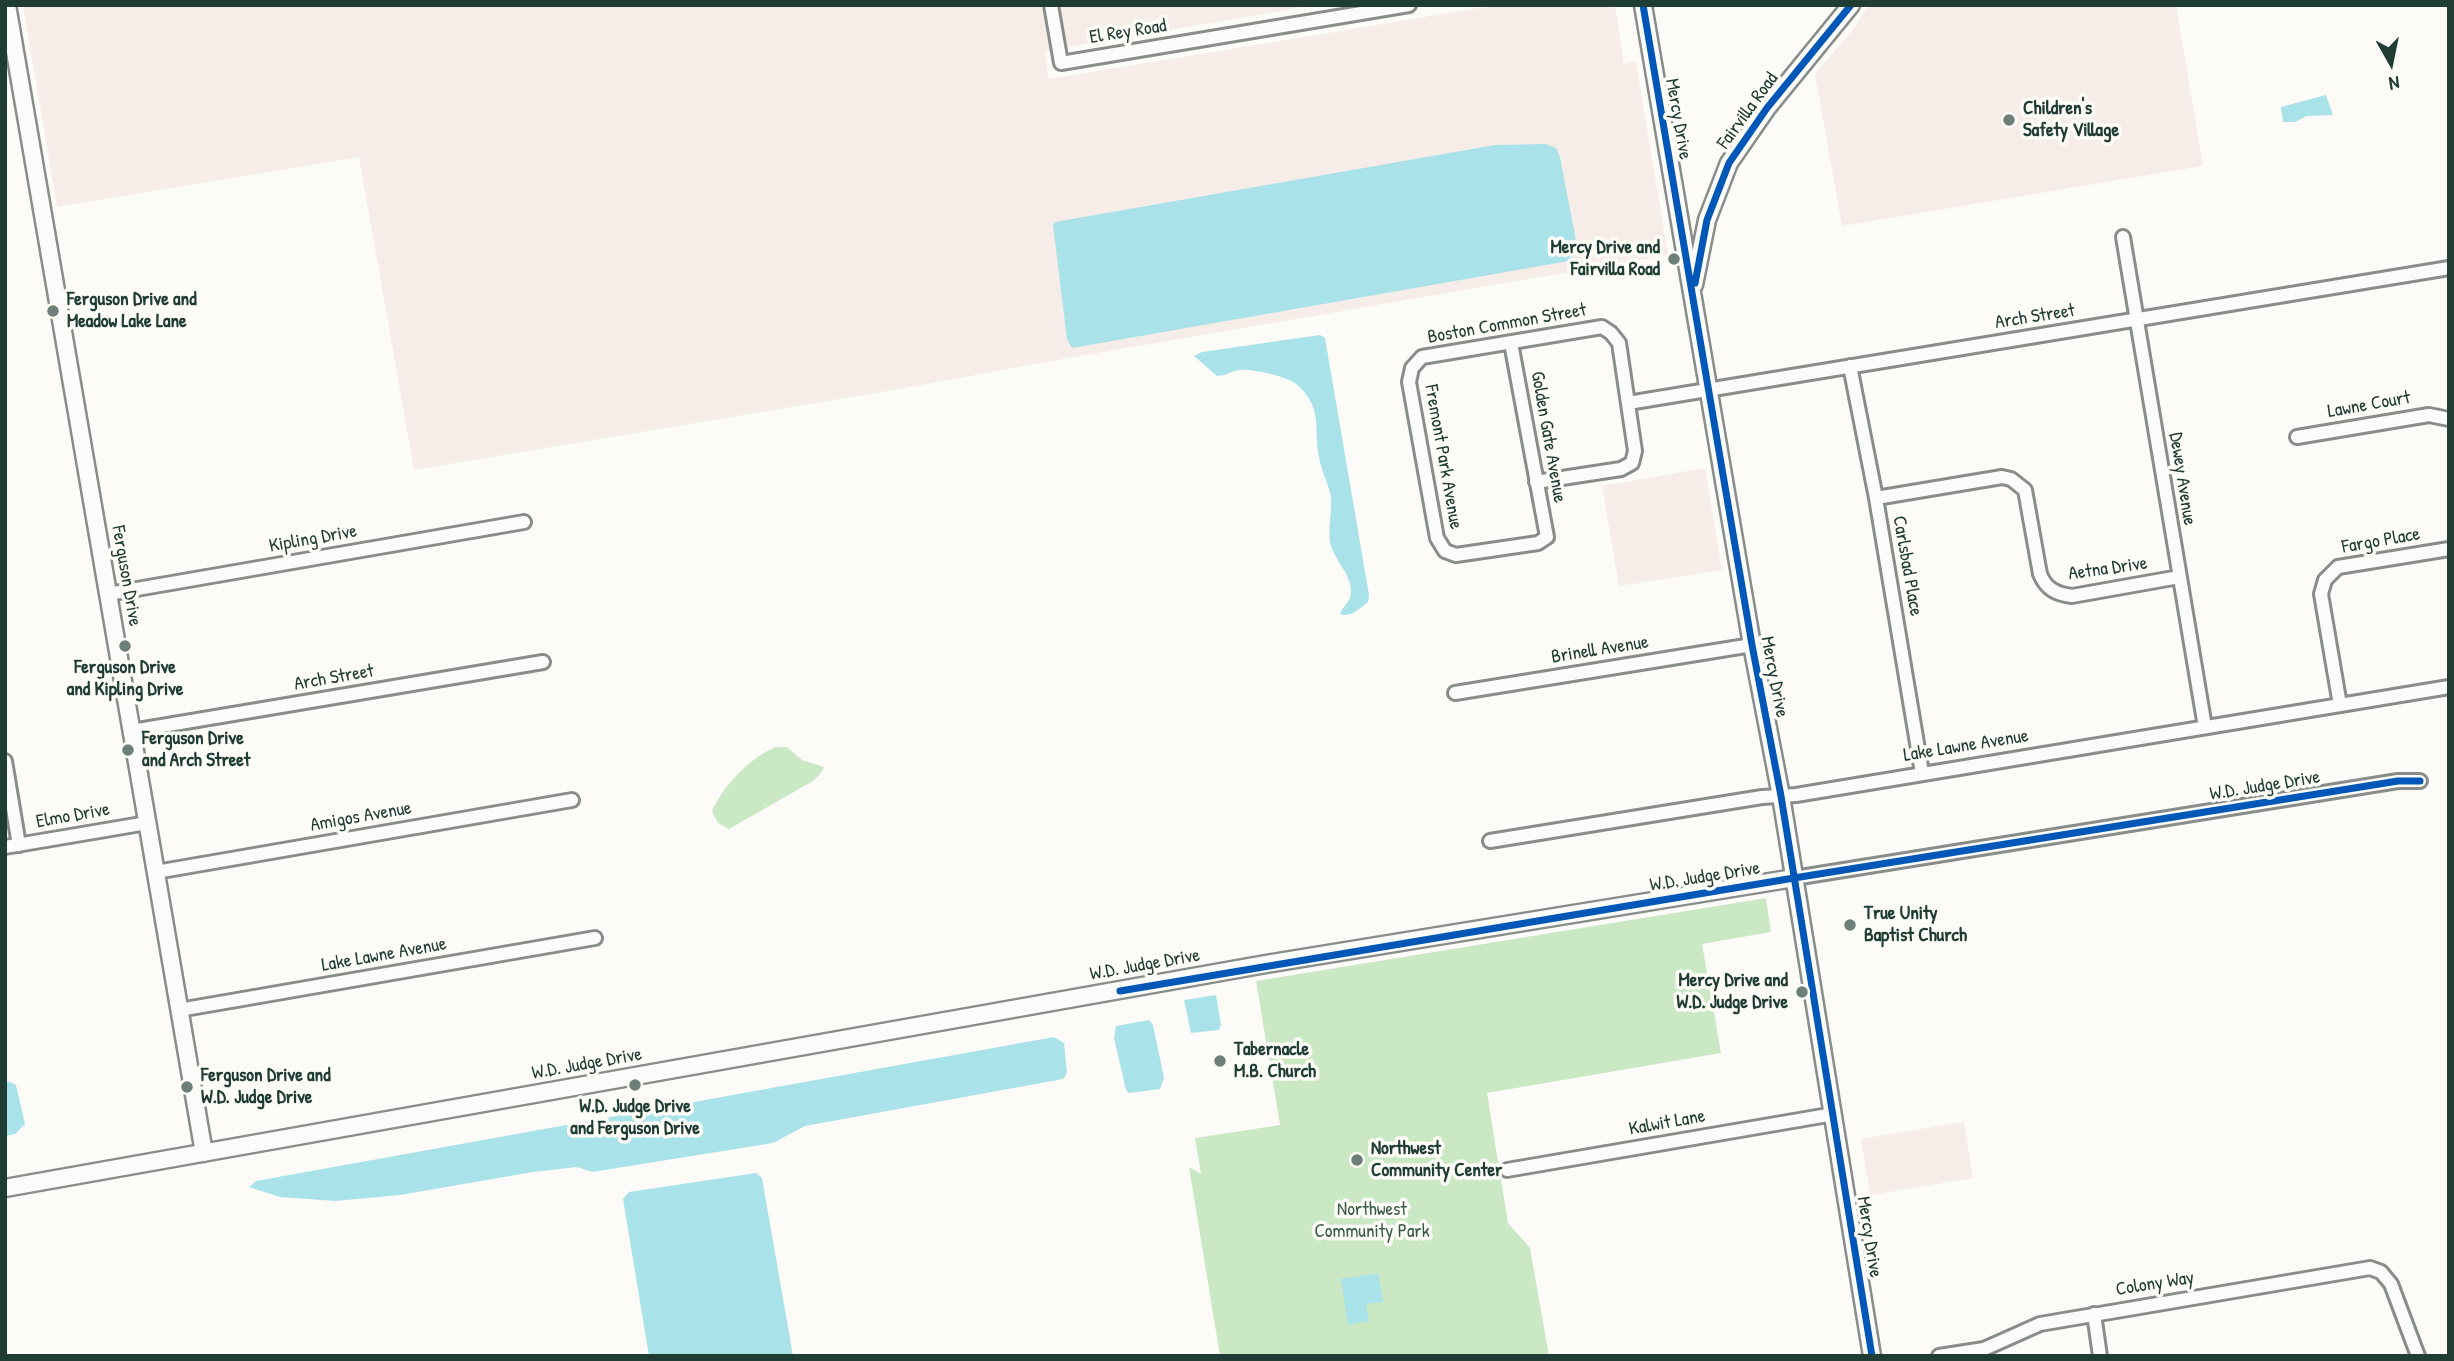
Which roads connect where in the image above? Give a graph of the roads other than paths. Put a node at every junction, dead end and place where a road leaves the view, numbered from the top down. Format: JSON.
{"nodes":[{"id":1,"x":7,"y":5,"type":"edge"},
{"id":2,"x":1051,"y":5,"type":"edge"},
{"id":3,"x":1409,"y":5,"type":"edge"},
{"id":4,"x":1643,"y":5,"type":"edge"},
{"id":5,"x":1851,"y":5,"type":"edge"},
{"id":6,"x":11,"y":64,"type":"edge"},
{"id":7,"x":1707,"y":220,"type":"junction"},
{"id":8,"x":1681,"y":231,"type":"junction"},
{"id":9,"x":2123,"y":237,"type":"dead end"},
{"id":10,"x":2449,"y":268,"type":"edge"},
{"id":11,"x":1692,"y":294,"type":"junction"},
{"id":12,"x":2137,"y":321,"type":"junction"},
{"id":13,"x":1511,"y":343,"type":"junction"},
{"id":14,"x":1850,"y":366,"type":"junction"},
{"id":15,"x":1412,"y":368,"type":"joint"},
{"id":16,"x":1709,"y":389,"type":"junction"},
{"id":17,"x":1628,"y":403,"type":"junction"},
{"id":18,"x":2449,"y":419,"type":"edge"},
{"id":19,"x":2297,"y":437,"type":"dead end"},
{"id":20,"x":1536,"y":482,"type":"junction"},
{"id":21,"x":1876,"y":498,"type":"junction"},
{"id":22,"x":524,"y":522,"type":"dead end"},
{"id":23,"x":1547,"y":537,"type":"joint"},
{"id":24,"x":2449,"y":549,"type":"edge"},
{"id":25,"x":2179,"y":577,"type":"junction"},
{"id":26,"x":108,"y":594,"type":"junction"},
{"id":27,"x":1752,"y":645,"type":"junction"},
{"id":28,"x":543,"y":662,"type":"dead end"},
{"id":29,"x":2449,"y":687,"type":"edge"},
{"id":30,"x":1455,"y":693,"type":"dead end"},
{"id":31,"x":2340,"y":705,"type":"junction"},
{"id":32,"x":2205,"y":727,"type":"junction"},
{"id":33,"x":132,"y":731,"type":"junction"},
{"id":34,"x":5,"y":761,"type":"edge"},
{"id":35,"x":1922,"y":773,"type":"junction"},
{"id":36,"x":2420,"y":781,"type":"dead end"},
{"id":37,"x":1781,"y":796,"type":"junction"},
{"id":38,"x":572,"y":800,"type":"dead end"},
{"id":39,"x":147,"y":823,"type":"junction"},
{"id":40,"x":1490,"y":841,"type":"dead end"},
{"id":41,"x":19,"y":845,"type":"junction"},
{"id":42,"x":5,"y":847,"type":"edge"},
{"id":43,"x":156,"y":872,"type":"junction"},
{"id":44,"x":1794,"y":878,"type":"junction"},
{"id":45,"x":595,"y":939,"type":"dead end"},
{"id":46,"x":179,"y":1010,"type":"junction"},
{"id":47,"x":1834,"y":1114,"type":"junction"},
{"id":48,"x":204,"y":1153,"type":"junction"},
{"id":49,"x":1507,"y":1170,"type":"dead end"},
{"id":50,"x":5,"y":1188,"type":"edge"},
{"id":51,"x":2094,"y":1314,"type":"junction"},
{"id":52,"x":1872,"y":1356,"type":"edge"},
{"id":53,"x":1939,"y":1356,"type":"edge"},
{"id":54,"x":2100,"y":1356,"type":"edge"},
{"id":55,"x":2418,"y":1356,"type":"edge"}],
"edges":[{"from":1,"to":6,"type":"street","name":"Ferguson Drive"},
{"from":2,"to":3,"type":"street","name":"El Rey Road"},
{"from":4,"to":8,"type":"street","name":"Mercy Drive"},
{"from":5,"to":7,"type":"street","name":"Fairvilla Road"},
{"from":6,"to":26,"type":"street","name":"Ferguson Drive"},
{"from":7,"to":8,"type":"street"},
{"from":7,"to":11,"type":"street","name":"Fairvilla Road"},
{"from":8,"to":11,"type":"street","name":"Mercy Drive"},
{"from":9,"to":12,"type":"street","name":"Dewey Avenue"},
{"from":10,"to":12,"type":"street","name":"Arch Street"},
{"from":11,"to":16,"type":"street","name":"Mercy Drive"},
{"from":12,"to":14,"type":"street","name":"Arch Street"},
{"from":12,"to":25,"type":"street","name":"Dewey Avenue"},
{"from":13,"to":15,"type":"street","name":"Boston Common Street"},
{"from":13,"to":17,"type":"street","name":"Boston Common Street"},
{"from":13,"to":20,"type":"street","name":"Golden Gate Avenue"},
{"from":14,"to":16,"type":"street","name":"Arch Street"},
{"from":14,"to":21,"type":"street","name":"Carlsbad Place"},
{"from":15,"to":23,"type":"street","name":"Fremont Park Avenue"},
{"from":16,"to":17,"type":"street","name":"Arch Street"},
{"from":16,"to":27,"type":"street","name":"Mercy Drive"},
{"from":17,"to":20,"type":"street"},
{"from":18,"to":19,"type":"street","name":"Lawne Court"},
{"from":20,"to":23,"type":"street","name":"Golden Gate Avenue"},
{"from":21,"to":25,"type":"street","name":"Aetna Drive"},
{"from":21,"to":35,"type":"street","name":"Carlsbad Place"},
{"from":22,"to":26,"type":"street","name":"Kipling Drive"},
{"from":24,"to":31,"type":"street","name":"Fargo Place"},
{"from":25,"to":32,"type":"street","name":"Dewey Avenue"},
{"from":26,"to":33,"type":"street","name":"Ferguson Drive"},
{"from":27,"to":30,"type":"street","name":"Brinell Avenue"},
{"from":27,"to":37,"type":"street","name":"Mercy Drive"},
{"from":28,"to":33,"type":"street","name":"Arch Street"},
{"from":29,"to":31,"type":"street","name":"Lake Lawne Avenue"},
{"from":31,"to":32,"type":"street","name":"Lake Lawne Avenue"},
{"from":32,"to":35,"type":"street","name":"Lake Lawne Avenue"},
{"from":33,"to":39,"type":"street","name":"Ferguson Drive"},
{"from":34,"to":41,"type":"street"},
{"from":35,"to":37,"type":"street","name":"Lake Lawne Avenue"},
{"from":36,"to":44,"type":"street","name":"W.D. Judge Drive"},
{"from":37,"to":40,"type":"street","name":"Lake Lawne Avenue"},
{"from":37,"to":44,"type":"street","name":"Mercy Drive"},
{"from":38,"to":43,"type":"street","name":"Amigos Avenue"},
{"from":39,"to":41,"type":"street","name":"Elmo Drive"},
{"from":39,"to":43,"type":"street","name":"Ferguson Drive"},
{"from":41,"to":42,"type":"street","name":"Elmo Drive"},
{"from":43,"to":46,"type":"street","name":"Ferguson Drive"},
{"from":44,"to":47,"type":"street","name":"Mercy Drive"},
{"from":44,"to":48,"type":"street","name":"W.D. Judge Drive"},
{"from":45,"to":46,"type":"street","name":"Lake Lawne Avenue"},
{"from":46,"to":48,"type":"street","name":"Ferguson Drive"},
{"from":47,"to":49,"type":"street","name":"Kalwit Lane"},
{"from":47,"to":52,"type":"street","name":"Mercy Drive"},
{"from":48,"to":50,"type":"street","name":"W.D. Judge Drive"},
{"from":51,"to":53,"type":"street","name":"Colony Way"},
{"from":51,"to":54,"type":"street"},
{"from":51,"to":55,"type":"street","name":"Colony Way"}]}
